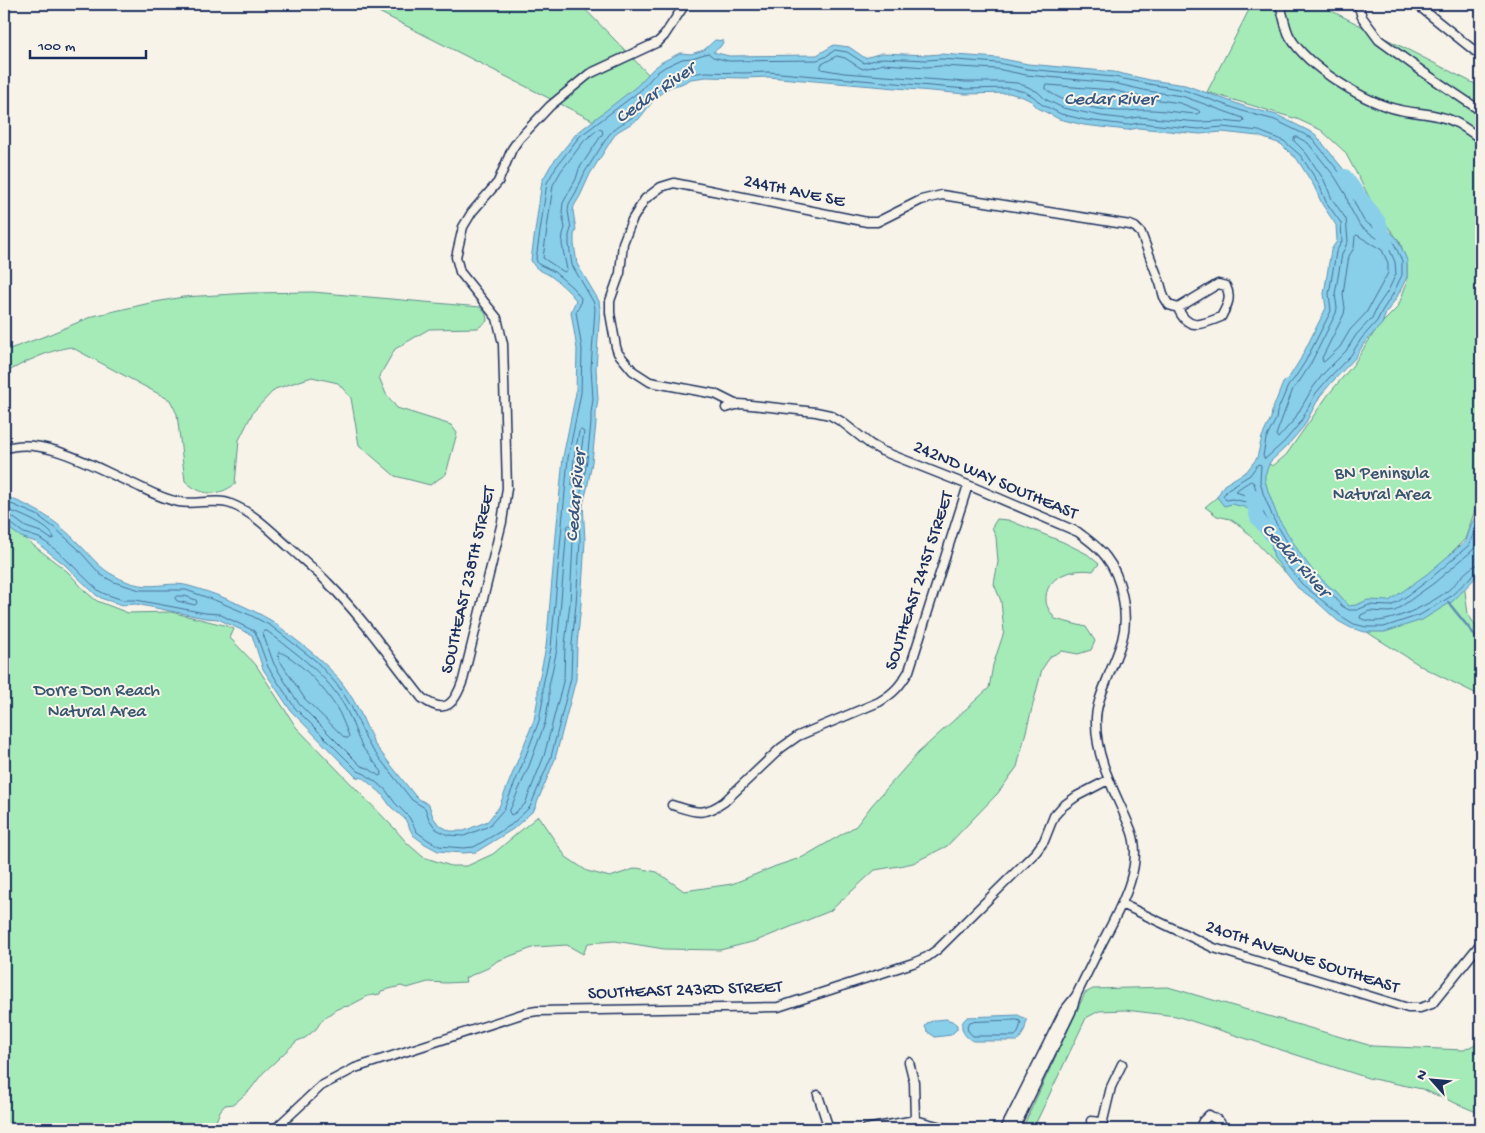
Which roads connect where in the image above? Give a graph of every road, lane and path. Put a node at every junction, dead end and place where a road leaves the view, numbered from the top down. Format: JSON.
{"nodes":[{"id":1,"x":685,"y":4,"type":"edge"},
{"id":2,"x":1280,"y":4,"type":"edge"},
{"id":3,"x":1358,"y":4,"type":"edge"},
{"id":4,"x":1417,"y":5,"type":"edge"},
{"id":5,"x":1481,"y":56,"type":"edge"},
{"id":6,"x":1481,"y":111,"type":"edge"},
{"id":7,"x":1481,"y":139,"type":"edge"},
{"id":8,"x":1178,"y":308,"type":"junction"},
{"id":9,"x":737,"y":405,"type":"junction"},
{"id":10,"x":726,"y":408,"type":"dead end"},
{"id":11,"x":4,"y":449,"type":"edge"},
{"id":12,"x":968,"y":485,"type":"junction"},
{"id":13,"x":1108,"y":780,"type":"junction"},
{"id":14,"x":672,"y":805,"type":"dead end"},
{"id":15,"x":1122,"y":904,"type":"junction"},
{"id":16,"x":1481,"y":943,"type":"edge"},
{"id":17,"x":1076,"y":996,"type":"junction"},
{"id":18,"x":909,"y":1062,"type":"dead end"},
{"id":19,"x":1122,"y":1064,"type":"dead end"},
{"id":20,"x":818,"y":1095,"type":"dead end"},
{"id":21,"x":915,"y":1120,"type":"junction"},
{"id":22,"x":1091,"y":1120,"type":"dead end"},
{"id":23,"x":1101,"y":1126,"type":"edge"},
{"id":24,"x":275,"y":1129,"type":"edge"},
{"id":25,"x":829,"y":1129,"type":"edge"},
{"id":26,"x":866,"y":1129,"type":"edge"},
{"id":27,"x":948,"y":1129,"type":"edge"},
{"id":28,"x":1005,"y":1129,"type":"edge"},
{"id":29,"x":1014,"y":1129,"type":"edge"},
{"id":30,"x":1199,"y":1129,"type":"edge"},
{"id":31,"x":1225,"y":1129,"type":"edge"}],
"edges":[{"from":1,"to":11,"type":"street","name":"SOUTHEAST 238TH STREET"},
{"from":2,"to":7,"type":"street"},
{"from":3,"to":6,"type":"street"},
{"from":4,"to":5,"type":"street"},
{"from":8,"to":8,"type":"street","name":"244TH AVE SE"},
{"from":8,"to":9,"type":"street","name":"244TH AVE SE"},
{"from":9,"to":10,"type":"street","name":"242ND WAY SOUTHEAST"},
{"from":9,"to":12,"type":"street","name":"242ND WAY SOUTHEAST"},
{"from":12,"to":13,"type":"street","name":"242ND WAY SOUTHEAST"},
{"from":12,"to":14,"type":"street","name":"SOUTHEAST 241ST STREET"},
{"from":13,"to":15,"type":"street","name":"242ND WAY SOUTHEAST"},
{"from":13,"to":24,"type":"street","name":"SOUTHEAST 243RD STREET"},
{"from":15,"to":16,"type":"street","name":"240TH AVENUE SOUTHEAST"},
{"from":15,"to":17,"type":"street"},
{"from":17,"to":28,"type":"street"},
{"from":17,"to":29,"type":"street"},
{"from":18,"to":21,"type":"street"},
{"from":19,"to":23,"type":"street"},
{"from":20,"to":25,"type":"street"},
{"from":21,"to":26,"type":"street"},
{"from":21,"to":27,"type":"street"},
{"from":22,"to":23,"type":"street"},
{"from":30,"to":31,"type":"street"}]}
